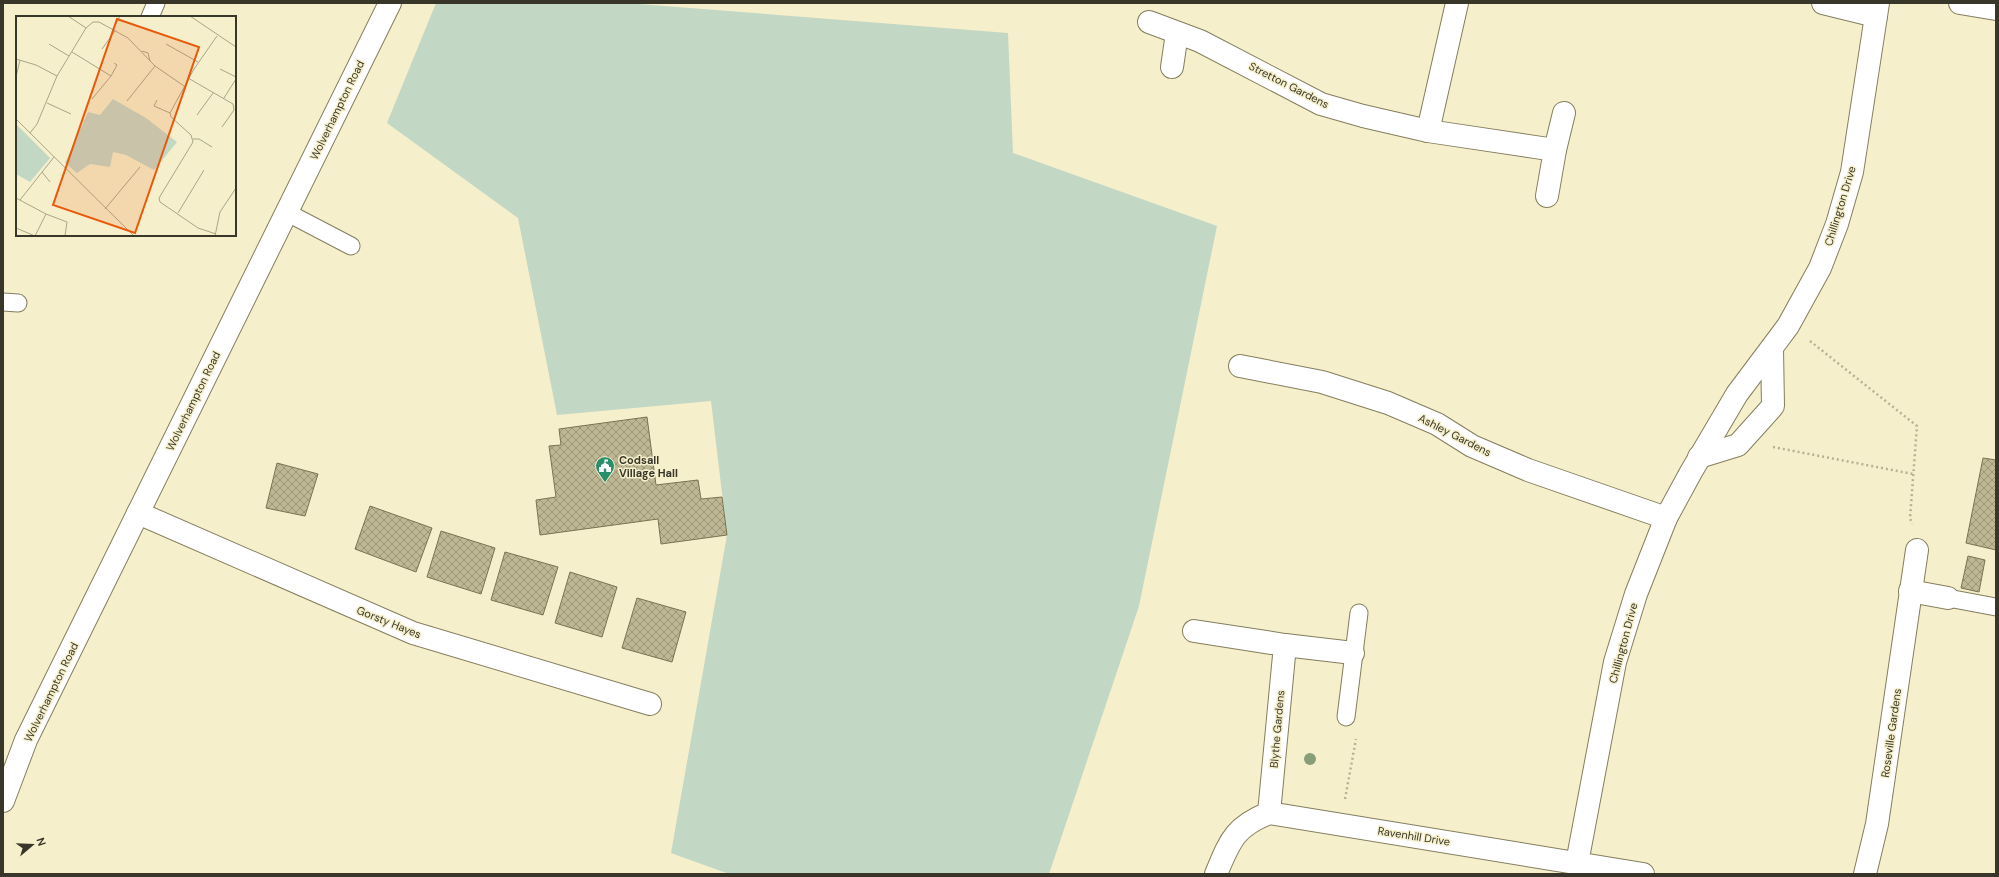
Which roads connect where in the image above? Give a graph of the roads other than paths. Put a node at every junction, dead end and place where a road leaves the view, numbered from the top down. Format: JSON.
{"nodes":[{"id":1,"x":156,"y":3,"type":"edge"},
{"id":2,"x":390,"y":3,"type":"edge"},
{"id":3,"x":1457,"y":3,"type":"edge"},
{"id":4,"x":1823,"y":3,"type":"edge"},
{"id":5,"x":1960,"y":3,"type":"edge"},
{"id":6,"x":1996,"y":8,"type":"edge"},
{"id":7,"x":1878,"y":10,"type":"edge"},
{"id":8,"x":150,"y":16,"type":"edge"},
{"id":9,"x":1149,"y":22,"type":"dead end"},
{"id":10,"x":1178,"y":32,"type":"junction"},
{"id":11,"x":1172,"y":67,"type":"dead end"},
{"id":12,"x":1564,"y":113,"type":"dead end"},
{"id":13,"x":1428,"y":131,"type":"junction"},
{"id":14,"x":1555,"y":150,"type":"junction"},
{"id":15,"x":1547,"y":196,"type":"dead end"},
{"id":16,"x":286,"y":212,"type":"junction"},
{"id":17,"x":351,"y":246,"type":"dead end"},
{"id":18,"x":1772,"y":349,"type":"junction"},
{"id":19,"x":1240,"y":366,"type":"dead end"},
{"id":20,"x":1699,"y":457,"type":"junction"},
{"id":21,"x":138,"y":513,"type":"junction"},
{"id":22,"x":1666,"y":518,"type":"junction"},
{"id":23,"x":1917,"y":550,"type":"road end"},
{"id":24,"x":1910,"y":591,"type":"junction"},
{"id":25,"x":1948,"y":598,"type":"joint"},
{"id":26,"x":1996,"y":607,"type":"edge"},
{"id":27,"x":1359,"y":613,"type":"dead end"},
{"id":28,"x":1194,"y":631,"type":"dead end"},
{"id":29,"x":1284,"y":645,"type":"junction"},
{"id":30,"x":1353,"y":652,"type":"junction"},
{"id":31,"x":650,"y":704,"type":"dead end"},
{"id":32,"x":1346,"y":717,"type":"dead end"},
{"id":33,"x":3,"y":801,"type":"edge"},
{"id":34,"x":1269,"y":813,"type":"junction"},
{"id":35,"x":1577,"y":863,"type":"junction"},
{"id":36,"x":1216,"y":874,"type":"edge"},
{"id":37,"x":1643,"y":874,"type":"edge"},
{"id":38,"x":1865,"y":874,"type":"edge"}],
"edges":[{"from":1,"to":8,"type":"lane"},
{"from":2,"to":16,"type":"street","name":"Wolverhampton Road"},
{"from":3,"to":13,"type":"street"},
{"from":4,"to":7,"type":"street"},
{"from":5,"to":6,"type":"street"},
{"from":7,"to":18,"type":"street","name":"Chillington Drive"},
{"from":9,"to":10,"type":"street","name":"Stretton Gardens"},
{"from":10,"to":11,"type":"street"},
{"from":10,"to":13,"type":"street","name":"Stretton Gardens"},
{"from":12,"to":14,"type":"street"},
{"from":13,"to":14,"type":"street","name":"Stretton Gardens"},
{"from":14,"to":15,"type":"street"},
{"from":16,"to":17,"type":"lane"},
{"from":16,"to":21,"type":"street","name":"Wolverhampton Road"},
{"from":18,"to":20,"type":"street","name":"Chillington Drive"},
{"from":18,"to":20,"type":"street"},
{"from":19,"to":22,"type":"street","name":"Ashley Gardens"},
{"from":20,"to":22,"type":"street","name":"Chillington Drive"},
{"from":21,"to":31,"type":"street","name":"Gorsty Hayes"},
{"from":21,"to":33,"type":"street","name":"Wolverhampton Road"},
{"from":22,"to":35,"type":"street","name":"Chillington Drive"},
{"from":23,"to":24,"type":"street","name":"Roseville Gardens"},
{"from":24,"to":25,"type":"street"},
{"from":24,"to":38,"type":"street","name":"Roseville Gardens"},
{"from":25,"to":26,"type":"lane"},
{"from":27,"to":30,"type":"lane"},
{"from":28,"to":29,"type":"street"},
{"from":29,"to":30,"type":"street"},
{"from":29,"to":34,"type":"street","name":"Blythe Gardens"},
{"from":30,"to":32,"type":"lane"},
{"from":34,"to":35,"type":"street","name":"Ravenhill Drive"},
{"from":34,"to":36,"type":"street"},
{"from":35,"to":37,"type":"street","name":"Ravenhill Drive"}]}
